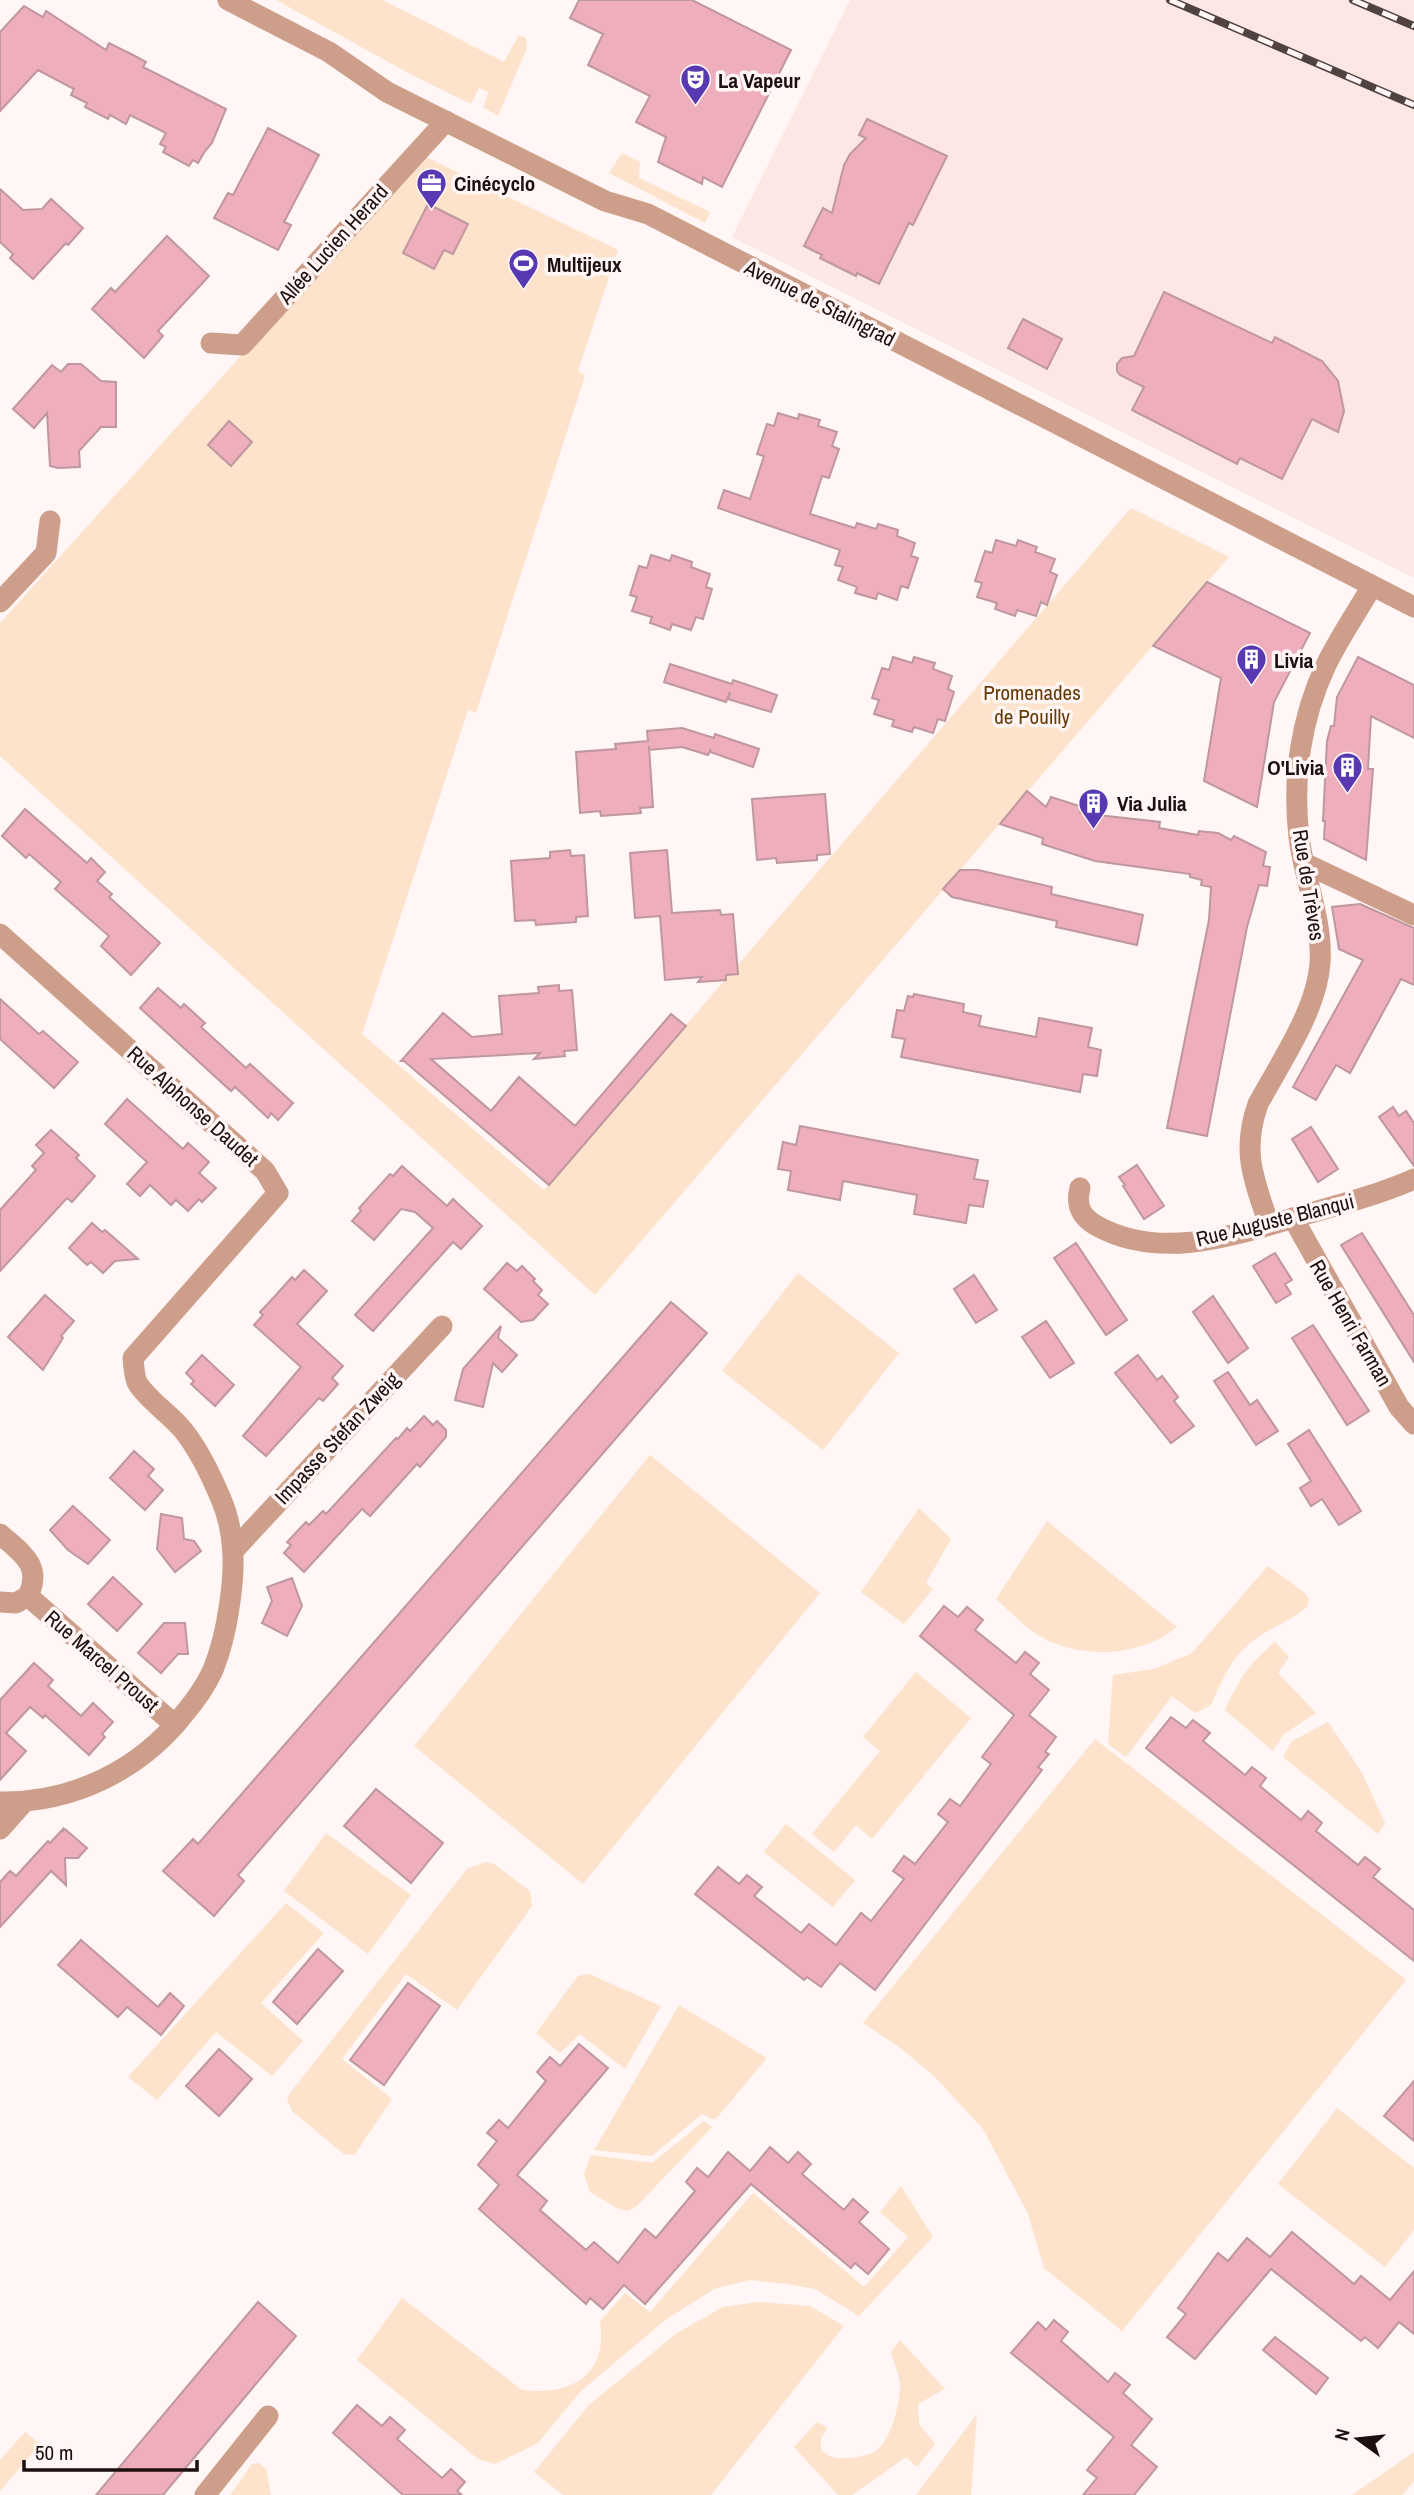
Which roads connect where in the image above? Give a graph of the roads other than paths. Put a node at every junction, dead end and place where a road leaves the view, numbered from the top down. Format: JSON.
{"nodes":[{"id":1,"x":228,"y":0,"type":"edge"},
{"id":2,"x":446,"y":121,"type":"junction"},
{"id":3,"x":211,"y":343,"type":"dead end"},
{"id":4,"x":50,"y":521,"type":"dead end"},
{"id":5,"x":1372,"y":586,"type":"junction"},
{"id":6,"x":0,"y":602,"type":"edge"},
{"id":7,"x":1414,"y":607,"type":"edge"},
{"id":8,"x":1304,"y":863,"type":"junction"},
{"id":9,"x":1414,"y":915,"type":"edge"},
{"id":10,"x":0,"y":934,"type":"edge"},
{"id":11,"x":1414,"y":1179,"type":"edge"},
{"id":12,"x":1080,"y":1188,"type":"dead end"},
{"id":13,"x":1293,"y":1218,"type":"junction"},
{"id":14,"x":1269,"y":1225,"type":"junction"},
{"id":15,"x":442,"y":1326,"type":"dead end"},
{"id":16,"x":1414,"y":1424,"type":"edge"},
{"id":17,"x":0,"y":1534,"type":"edge"},
{"id":18,"x":233,"y":1551,"type":"junction"},
{"id":19,"x":28,"y":1596,"type":"junction"},
{"id":20,"x":0,"y":1602,"type":"edge"},
{"id":21,"x":175,"y":1725,"type":"junction"},
{"id":22,"x":0,"y":1802,"type":"edge"},
{"id":23,"x":24,"y":1802,"type":"junction"},
{"id":24,"x":0,"y":1829,"type":"edge"},
{"id":25,"x":268,"y":2416,"type":"dead end"},
{"id":26,"x":205,"y":2495,"type":"edge"}],
"edges":[{"from":1,"to":2,"type":"street","name":"Avenue de Stalingrad"},
{"from":2,"to":3,"type":"street","name":"Allée Lucien Herard"},
{"from":2,"to":5,"type":"street","name":"Avenue de Stalingrad"},
{"from":4,"to":6,"type":"street"},
{"from":5,"to":7,"type":"street","name":"Avenue de Stalingrad"},
{"from":5,"to":8,"type":"street","name":"Rue de Trèves"},
{"from":8,"to":9,"type":"street"},
{"from":8,"to":14,"type":"street","name":"Rue de Trèves"},
{"from":10,"to":18,"type":"street","name":"Rue Alphonse Daudet"},
{"from":11,"to":13,"type":"street","name":"Rue Auguste Blanqui"},
{"from":12,"to":14,"type":"street","name":"Rue Auguste Blanqui"},
{"from":13,"to":14,"type":"street","name":"Rue Auguste Blanqui"},
{"from":13,"to":16,"type":"street","name":"Rue Henri Farman"},
{"from":15,"to":18,"type":"street","name":"Impasse Stefan Zweig"},
{"from":17,"to":19,"type":"street","name":"Rue Marcel Proust"},
{"from":18,"to":21,"type":"street"},
{"from":19,"to":20,"type":"street","name":"Rue Marcel Proust"},
{"from":19,"to":21,"type":"street","name":"Rue Marcel Proust"},
{"from":21,"to":23,"type":"street"},
{"from":22,"to":23,"type":"street"},
{"from":23,"to":24,"type":"street"},
{"from":25,"to":26,"type":"street"}]}
